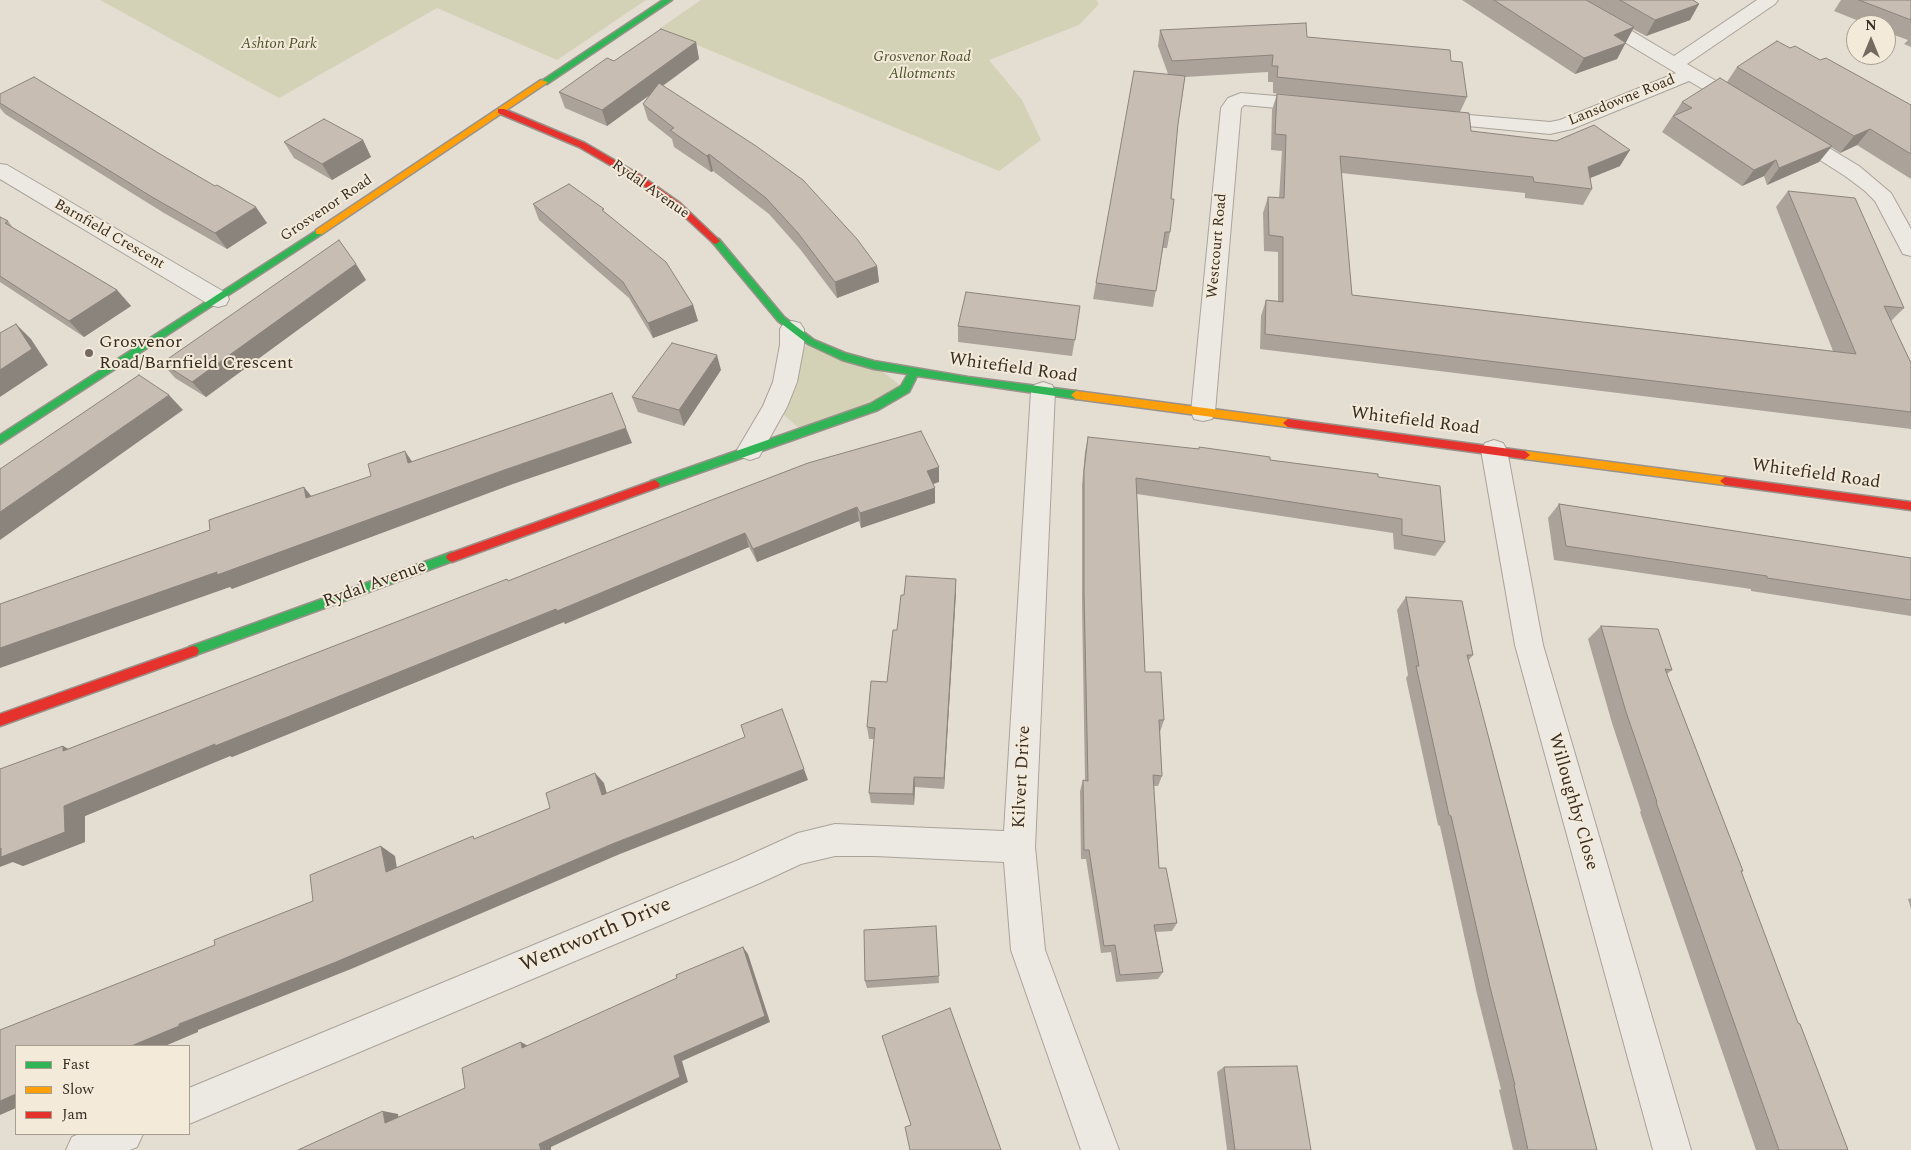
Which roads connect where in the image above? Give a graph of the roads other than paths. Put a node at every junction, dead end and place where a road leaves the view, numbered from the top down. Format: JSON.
{"nodes":[{"id":1,"x":668,"y":0,"type":"edge"},
{"id":2,"x":1567,"y":0,"type":"edge"},
{"id":3,"x":1769,"y":0,"type":"edge"},
{"id":4,"x":1683,"y":68,"type":"junction"},
{"id":5,"x":1332,"y":107,"type":"edge"},
{"id":6,"x":500,"y":112,"type":"junction"},
{"id":7,"x":1759,"y":114,"type":"edge"},
{"id":8,"x":1418,"y":116,"type":"edge"},
{"id":9,"x":1776,"y":124,"type":"edge"},
{"id":10,"x":0,"y":170,"type":"edge"},
{"id":11,"x":1911,"y":250,"type":"edge"},
{"id":12,"x":218,"y":299,"type":"junction"},
{"id":13,"x":792,"y":329,"type":"junction"},
{"id":14,"x":914,"y":372,"type":"junction"},
{"id":15,"x":1043,"y":391,"type":"junction"},
{"id":16,"x":1203,"y":412,"type":"junction"},
{"id":17,"x":0,"y":440,"type":"edge"},
{"id":18,"x":750,"y":450,"type":"junction"},
{"id":19,"x":1494,"y":450,"type":"junction"},
{"id":20,"x":1911,"y":506,"type":"edge"},
{"id":21,"x":0,"y":720,"type":"edge"},
{"id":22,"x":1019,"y":847,"type":"junction"},
{"id":23,"x":190,"y":1106,"type":"edge"},
{"id":24,"x":122,"y":1135,"type":"edge"},
{"id":25,"x":85,"y":1150,"type":"edge"},
{"id":26,"x":1100,"y":1150,"type":"edge"},
{"id":27,"x":1672,"y":1150,"type":"edge"}],
"edges":[{"from":1,"to":6,"type":"street","name":"Grosvenor Road"},
{"from":2,"to":4,"type":"street"},
{"from":3,"to":4,"type":"street","name":"Lansdowne Road"},
{"from":4,"to":7,"type":"street"},
{"from":4,"to":8,"type":"street","name":"Lansdowne Road"},
{"from":5,"to":16,"type":"street","name":"Westcourt Road"},
{"from":6,"to":12,"type":"street","name":"Grosvenor Road"},
{"from":6,"to":13,"type":"street","name":"Rydal Avenue"},
{"from":9,"to":11,"type":"street"},
{"from":10,"to":12,"type":"street","name":"Barnfield Crescent"},
{"from":12,"to":17,"type":"street","name":"Grosvenor Road"},
{"from":13,"to":14,"type":"street","name":"Rydal Avenue"},
{"from":13,"to":18,"type":"street"},
{"from":14,"to":15,"type":"street","name":"Whitefield Road"},
{"from":14,"to":18,"type":"street","name":"Rydal Avenue"},
{"from":15,"to":16,"type":"street","name":"Whitefield Road"},
{"from":15,"to":22,"type":"street","name":"Kilvert Drive"},
{"from":16,"to":19,"type":"street","name":"Whitefield Road"},
{"from":18,"to":21,"type":"street","name":"Rydal Avenue"},
{"from":19,"to":20,"type":"street","name":"Whitefield Road"},
{"from":19,"to":27,"type":"street","name":"Willoughby Close"},
{"from":22,"to":23,"type":"street","name":"Wentworth Drive"},
{"from":22,"to":26,"type":"street","name":"Kilvert Drive"},
{"from":24,"to":25,"type":"street"}]}
